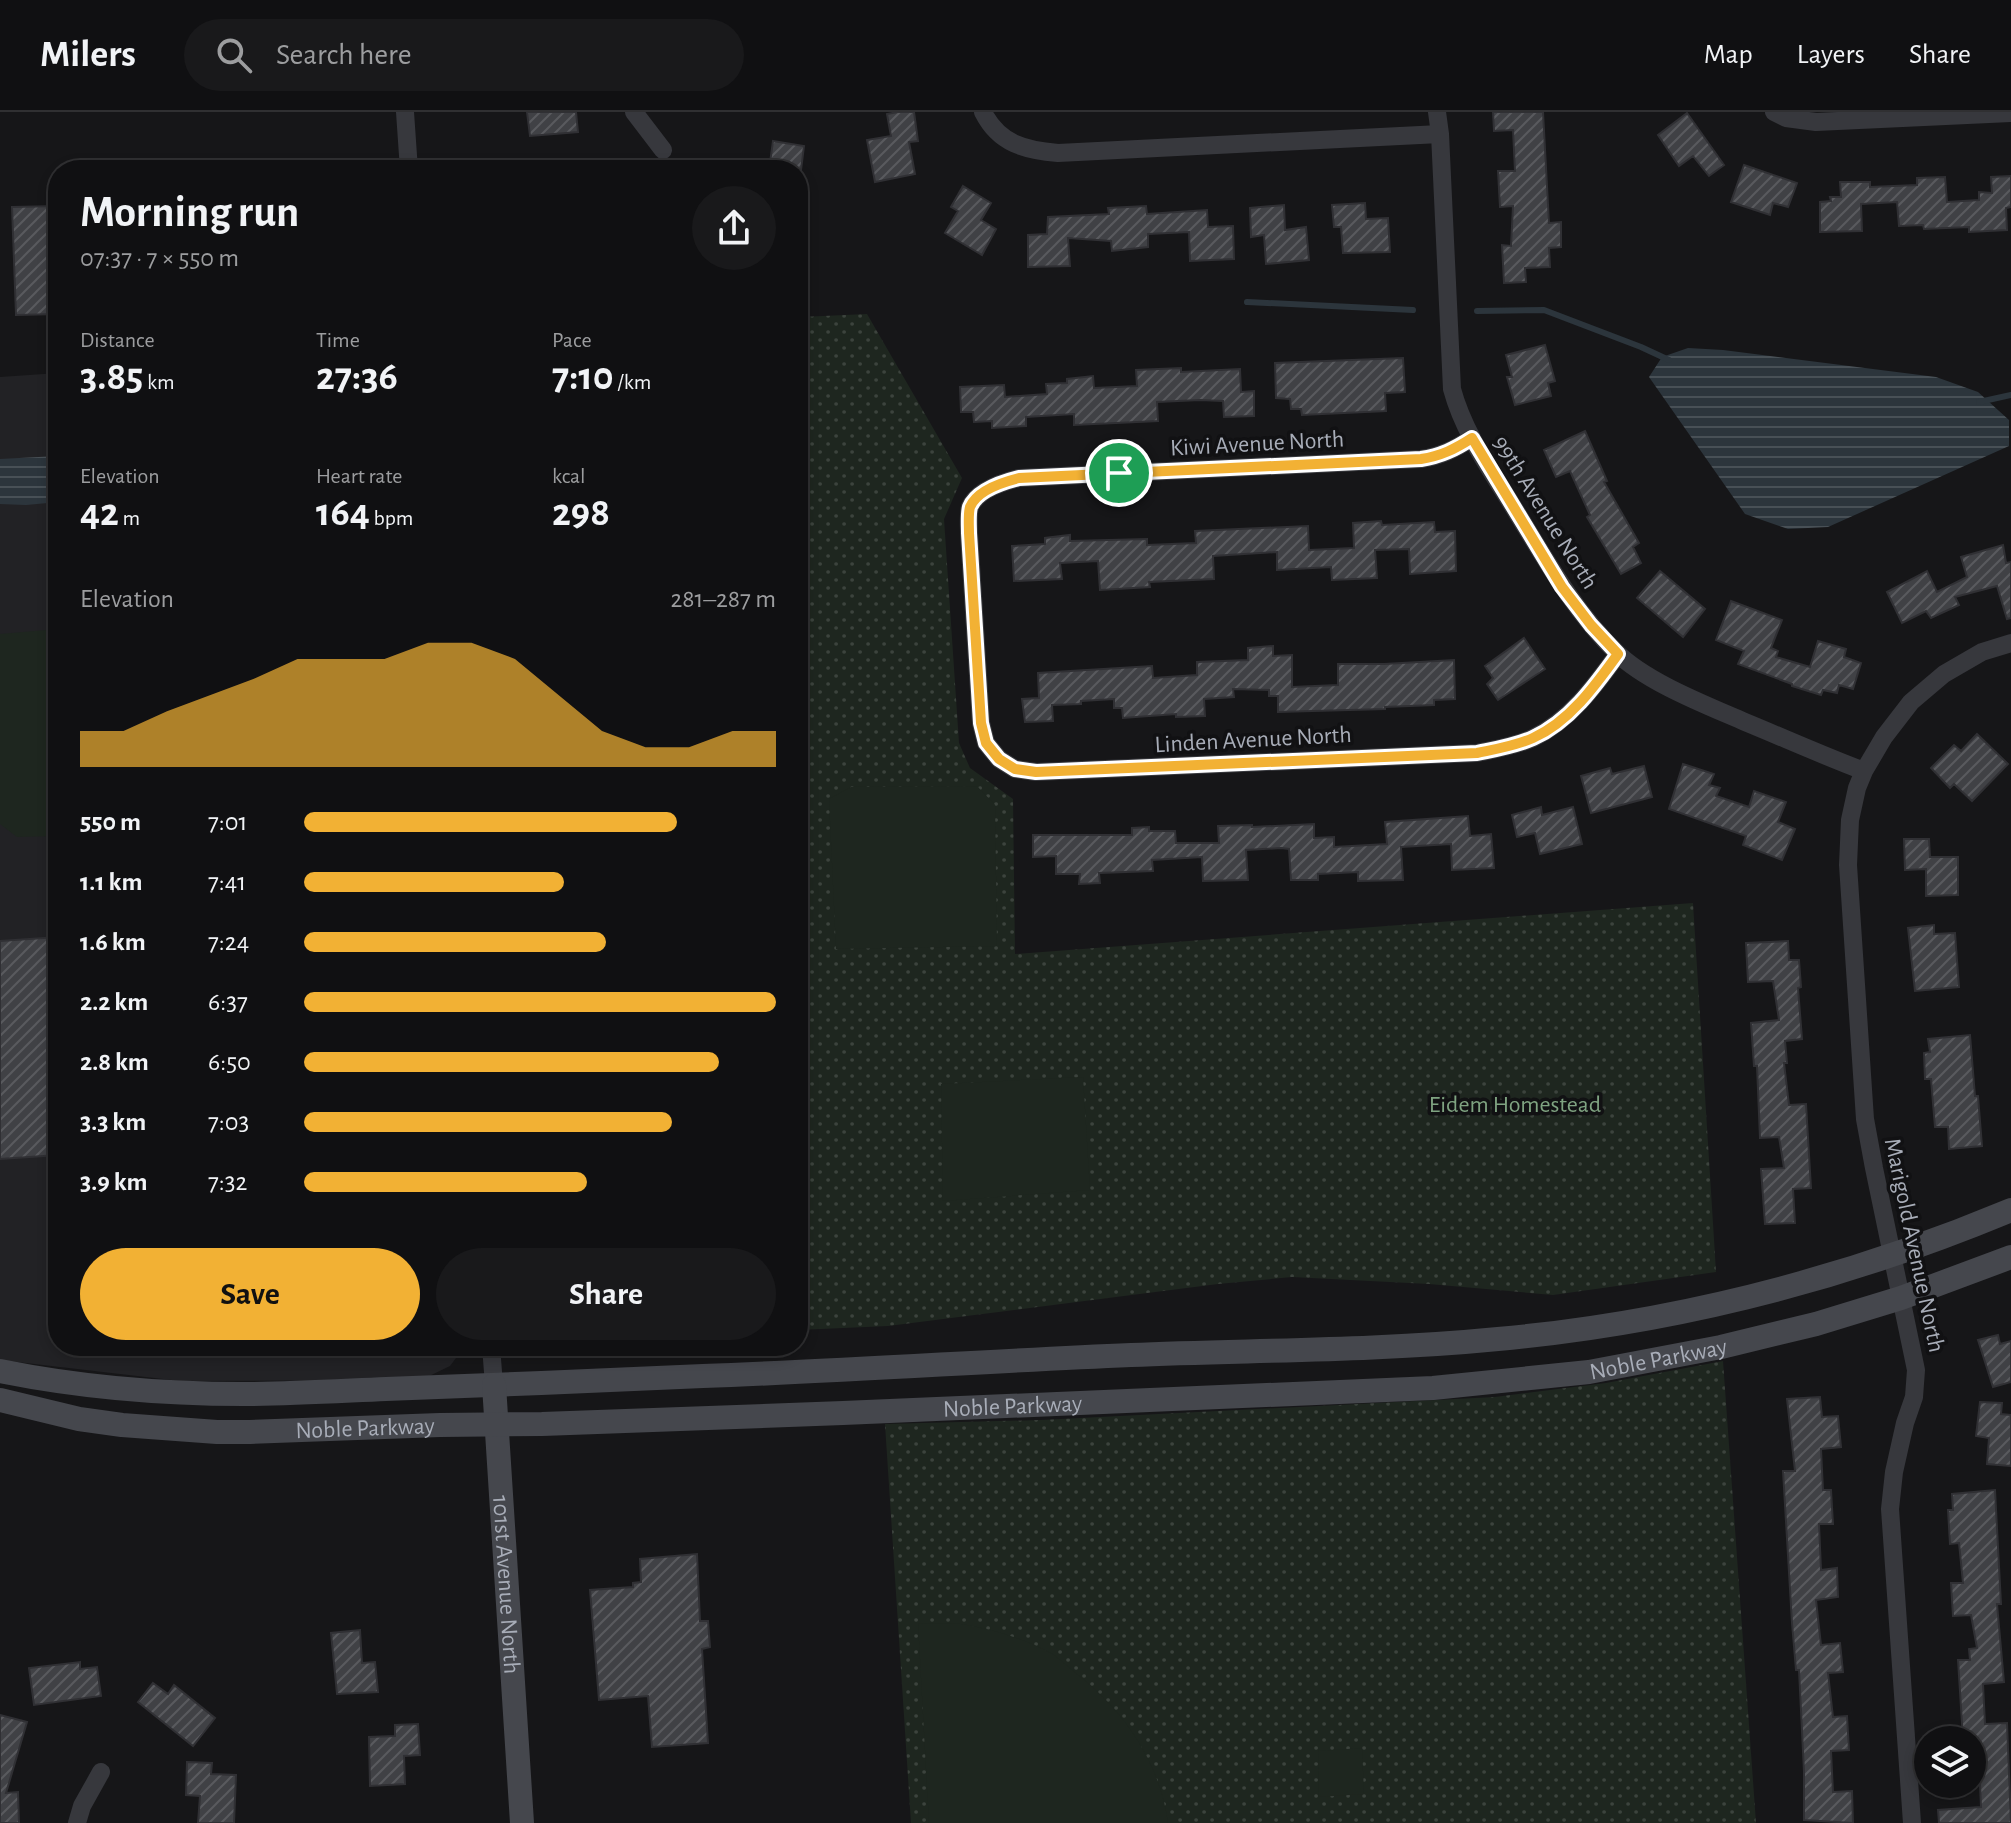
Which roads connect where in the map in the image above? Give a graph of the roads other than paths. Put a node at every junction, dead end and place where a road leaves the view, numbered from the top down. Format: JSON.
{"nodes":[{"id":1,"x":405,"y":112,"type":"edge"},
{"id":2,"x":634,"y":112,"type":"edge"},
{"id":3,"x":983,"y":112,"type":"edge"},
{"id":4,"x":1437,"y":112,"type":"edge"},
{"id":5,"x":1774,"y":112,"type":"edge"},
{"id":6,"x":2011,"y":113,"type":"edge"},
{"id":7,"x":1440,"y":134,"type":"junction"},
{"id":8,"x":663,"y":150,"type":"dead end"},
{"id":9,"x":408,"y":160,"type":"edge"},
{"id":10,"x":1472,"y":438,"type":"junction"},
{"id":11,"x":975,"y":620,"type":"joint"},
{"id":12,"x":2011,"y":643,"type":"edge"},
{"id":13,"x":1618,"y":654,"type":"junction"},
{"id":14,"x":1864,"y":771,"type":"junction"},
{"id":15,"x":2011,"y":1210,"type":"edge"},
{"id":16,"x":1892,"y":1255,"type":"junction"},
{"id":17,"x":2011,"y":1257,"type":"edge"},
{"id":18,"x":1901,"y":1298,"type":"junction"},
{"id":19,"x":492,"y":1356,"type":"edge"},
{"id":20,"x":0,"y":1371,"type":"edge"},
{"id":21,"x":494,"y":1385,"type":"junction"},
{"id":22,"x":0,"y":1400,"type":"edge"},
{"id":23,"x":497,"y":1425,"type":"junction"},
{"id":24,"x":101,"y":1772,"type":"dead end"},
{"id":25,"x":77,"y":1823,"type":"edge"},
{"id":26,"x":522,"y":1823,"type":"edge"},
{"id":27,"x":1912,"y":1823,"type":"edge"}],
"edges":[{"from":1,"to":9,"type":"street"},
{"from":2,"to":8,"type":"street"},
{"from":3,"to":7,"type":"street"},
{"from":4,"to":7,"type":"street","name":"99th Avenue North"},
{"from":5,"to":6,"type":"street"},
{"from":7,"to":10,"type":"street","name":"99th Avenue North"},
{"from":10,"to":11,"type":"street","name":"Kiwi Avenue North"},
{"from":10,"to":13,"type":"street","name":"99th Avenue North"},
{"from":11,"to":13,"type":"street","name":"Linden Avenue North"},
{"from":12,"to":14,"type":"street"},
{"from":13,"to":14,"type":"street","name":"99th Avenue North"},
{"from":14,"to":16,"type":"street","name":"Marigold Avenue North"},
{"from":15,"to":16,"type":"main road","name":"Noble Parkway"},
{"from":16,"to":18,"type":"street","name":"Marigold Avenue North"},
{"from":16,"to":21,"type":"main road","name":"Noble Parkway"},
{"from":17,"to":18,"type":"main road","name":"Noble Parkway"},
{"from":18,"to":23,"type":"main road","name":"Noble Parkway"},
{"from":18,"to":27,"type":"street","name":"Marigold Avenue North"},
{"from":19,"to":21,"type":"street","name":"101st Avenue North"},
{"from":20,"to":21,"type":"main road","name":"Noble Parkway"},
{"from":21,"to":23,"type":"main road","name":"101st Avenue North"},
{"from":22,"to":23,"type":"main road","name":"Noble Parkway"},
{"from":23,"to":26,"type":"main road","name":"101st Avenue North"},
{"from":24,"to":25,"type":"street"}]}
